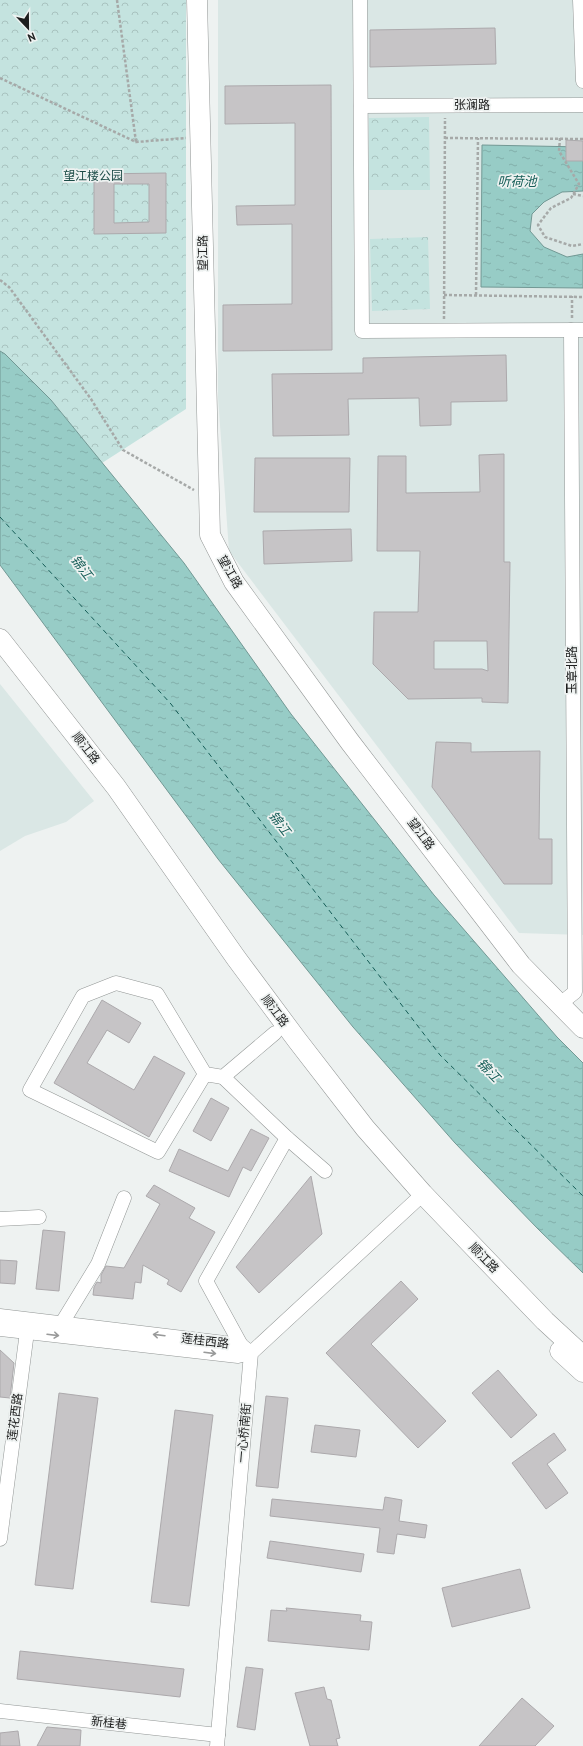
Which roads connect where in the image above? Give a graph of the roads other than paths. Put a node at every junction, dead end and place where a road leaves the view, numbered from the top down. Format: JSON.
{"nodes":[{"id":1,"x":197,"y":0,"type":"edge"},
{"id":2,"x":360,"y":0,"type":"edge"},
{"id":3,"x":580,"y":0,"type":"edge"},
{"id":4,"x":583,"y":81,"type":"edge"},
{"id":5,"x":583,"y":105,"type":"edge"},
{"id":6,"x":361,"y":106,"type":"junction"},
{"id":7,"x":577,"y":330,"type":"edge"},
{"id":8,"x":0,"y":639,"type":"edge"},
{"id":9,"x":0,"y":659,"type":"edge"},
{"id":10,"x":578,"y":715,"type":"edge"},
{"id":11,"x":578,"y":896,"type":"edge"},
{"id":12,"x":560,"y":1004,"type":"junction"},
{"id":13,"x":583,"y":1028,"type":"edge"},
{"id":14,"x":275,"y":1033,"type":"junction"},
{"id":15,"x":205,"y":1074,"type":"junction"},
{"id":16,"x":223,"y":1076,"type":"junction"},
{"id":17,"x":287,"y":1138,"type":"junction"},
{"id":18,"x":325,"y":1171,"type":"dead end"},
{"id":19,"x":124,"y":1198,"type":"dead end"},
{"id":20,"x":419,"y":1199,"type":"junction"},
{"id":21,"x":39,"y":1217,"type":"dead end"},
{"id":22,"x":0,"y":1219,"type":"edge"},
{"id":23,"x":0,"y":1316,"type":"edge"},
{"id":24,"x":62,"y":1323,"type":"junction"},
{"id":25,"x":27,"y":1326,"type":"junction"},
{"id":26,"x":0,"y":1329,"type":"edge"},
{"id":27,"x":246,"y":1349,"type":"junction"},
{"id":28,"x":583,"y":1356,"type":"edge"},
{"id":29,"x":583,"y":1372,"type":"edge"},
{"id":30,"x":3,"y":1487,"type":"edge"},
{"id":31,"x":0,"y":1539,"type":"edge"},
{"id":32,"x":0,"y":1711,"type":"edge"},
{"id":33,"x":217,"y":1741,"type":"edge"}],
"edges":[{"from":1,"to":12,"type":"main road","name":"望江路"},
{"from":2,"to":6,"type":"street"},
{"from":3,"to":4,"type":"street"},
{"from":5,"to":6,"type":"street","name":"张澜路"},
{"from":6,"to":7,"type":"street"},
{"from":7,"to":10,"type":"street","name":"玉章北路"},
{"from":8,"to":20,"type":"main road","name":"顺江路"},
{"from":9,"to":14,"type":"main road","name":"顺江路"},
{"from":10,"to":11,"type":"street","name":"玉章北路"},
{"from":11,"to":12,"type":"street","name":"玉章北路"},
{"from":12,"to":13,"type":"main road","name":"望江路"},
{"from":14,"to":16,"type":"street"},
{"from":14,"to":20,"type":"main road","name":"顺江路"},
{"from":15,"to":15,"type":"street"},
{"from":15,"to":16,"type":"street"},
{"from":16,"to":17,"type":"street"},
{"from":17,"to":18,"type":"street"},
{"from":17,"to":27,"type":"street"},
{"from":19,"to":24,"type":"street"},
{"from":20,"to":27,"type":"street"},
{"from":20,"to":28,"type":"main road","name":"顺江路"},
{"from":20,"to":29,"type":"main road","name":"顺江路"},
{"from":21,"to":22,"type":"street"},
{"from":23,"to":25,"type":"street","name":"莲桂西路"},
{"from":24,"to":25,"type":"street","name":"莲桂西路"},
{"from":27,"to":24,"type":"street","name":"莲桂西路","one_way":true},
{"from":25,"to":26,"type":"street","name":"莲桂西路"},
{"from":25,"to":27,"type":"street","name":"莲桂西路","one_way":true},
{"from":25,"to":30,"type":"street","name":"莲花西路"},
{"from":27,"to":33,"type":"street","name":"一心桥南街"},
{"from":30,"to":31,"type":"street","name":"莲花西路"},
{"from":32,"to":33,"type":"street","name":"新桂巷"}]}
